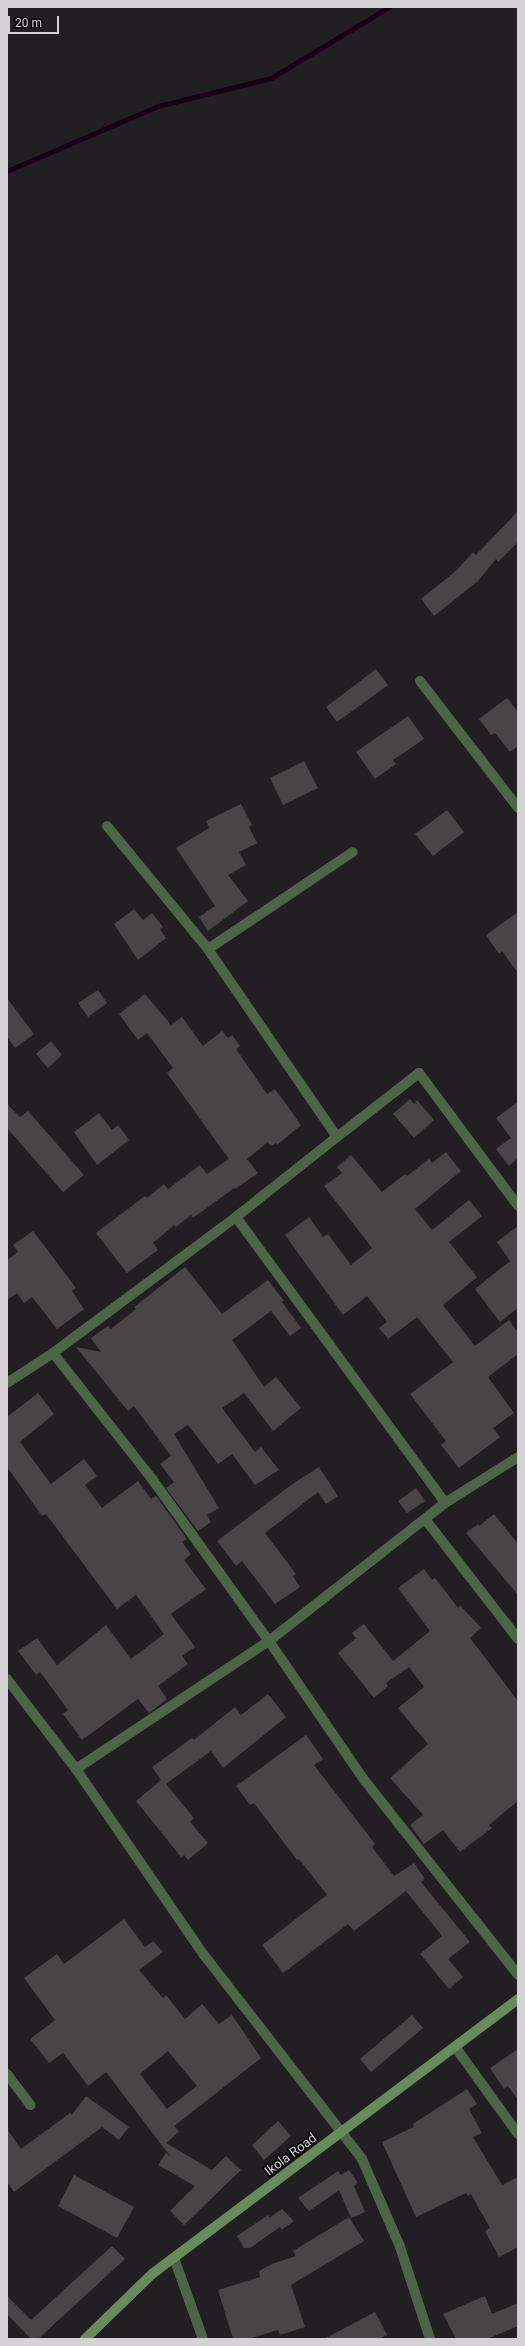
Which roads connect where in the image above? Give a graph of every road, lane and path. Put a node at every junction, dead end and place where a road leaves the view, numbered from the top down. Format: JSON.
{"nodes":[{"id":1,"x":420,"y":681,"type":"dead end"},
{"id":2,"x":518,"y":808,"type":"edge"},
{"id":3,"x":107,"y":826,"type":"dead end"},
{"id":4,"x":353,"y":852,"type":"dead end"},
{"id":5,"x":208,"y":949,"type":"junction"},
{"id":6,"x":337,"y":1137,"type":"junction"},
{"id":7,"x":518,"y":1206,"type":"edge"},
{"id":8,"x":236,"y":1217,"type":"junction"},
{"id":9,"x":52,"y":1353,"type":"junction"},
{"id":10,"x":7,"y":1383,"type":"edge"},
{"id":11,"x":518,"y":1457,"type":"edge"},
{"id":12,"x":444,"y":1504,"type":"junction"},
{"id":13,"x":425,"y":1519,"type":"junction"},
{"id":14,"x":518,"y":1638,"type":"edge"},
{"id":15,"x":269,"y":1641,"type":"junction"},
{"id":16,"x":7,"y":1679,"type":"edge"},
{"id":17,"x":76,"y":1769,"type":"junction"},
{"id":18,"x":518,"y":1975,"type":"edge"},
{"id":19,"x":518,"y":1999,"type":"edge"},
{"id":20,"x":456,"y":2048,"type":"junction"},
{"id":21,"x":7,"y":2074,"type":"edge"},
{"id":22,"x":30,"y":2105,"type":"dead end"},
{"id":23,"x":341,"y":2134,"type":"junction"},
{"id":24,"x":518,"y":2134,"type":"edge"},
{"id":25,"x":174,"y":2258,"type":"junction"},
{"id":26,"x":85,"y":2339,"type":"edge"},
{"id":27,"x":203,"y":2339,"type":"edge"},
{"id":28,"x":430,"y":2339,"type":"edge"}],
"edges":[{"from":1,"to":2,"type":"street"},
{"from":3,"to":5,"type":"street"},
{"from":4,"to":5,"type":"street"},
{"from":5,"to":6,"type":"street"},
{"from":6,"to":7,"type":"street"},
{"from":6,"to":8,"type":"street"},
{"from":8,"to":9,"type":"street"},
{"from":8,"to":12,"type":"street"},
{"from":9,"to":10,"type":"street"},
{"from":9,"to":15,"type":"street"},
{"from":11,"to":12,"type":"street"},
{"from":12,"to":13,"type":"street"},
{"from":13,"to":14,"type":"street"},
{"from":13,"to":15,"type":"street"},
{"from":15,"to":17,"type":"street"},
{"from":15,"to":18,"type":"street"},
{"from":16,"to":17,"type":"street"},
{"from":17,"to":23,"type":"street"},
{"from":19,"to":20,"type":"street","name":"Ikola Road"},
{"from":20,"to":23,"type":"street","name":"Ikola Road"},
{"from":20,"to":24,"type":"street"},
{"from":21,"to":22,"type":"street"},
{"from":23,"to":25,"type":"street","name":"Ikola Road"},
{"from":23,"to":28,"type":"street"},
{"from":25,"to":26,"type":"street","name":"Ikola Road"},
{"from":25,"to":27,"type":"street"}]}
